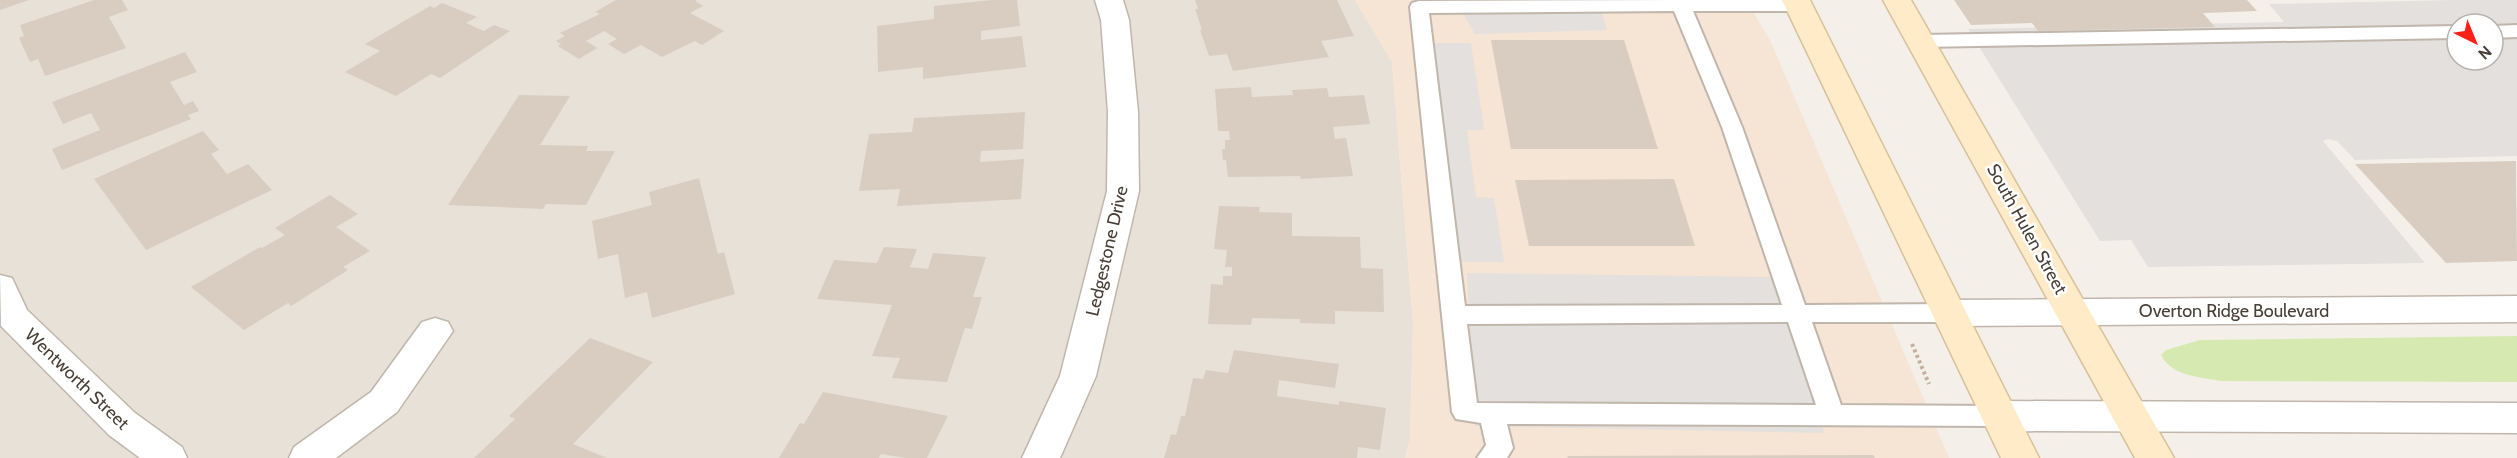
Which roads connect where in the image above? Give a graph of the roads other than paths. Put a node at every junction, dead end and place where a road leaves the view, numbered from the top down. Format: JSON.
{"nodes":[{"id":1,"x":1108,"y":0,"type":"edge"},
{"id":2,"x":1897,"y":0,"type":"edge"},
{"id":3,"x":1798,"y":2,"type":"edge"},
{"id":4,"x":1681,"y":5,"type":"junction"},
{"id":5,"x":2445,"y":32,"type":"edge"},
{"id":6,"x":1922,"y":41,"type":"junction"},
{"id":7,"x":0,"y":287,"type":"edge"},
{"id":8,"x":2517,"y":309,"type":"edge"},
{"id":9,"x":2072,"y":311,"type":"junction"},
{"id":10,"x":1950,"y":313,"type":"junction"},
{"id":11,"x":1797,"y":314,"type":"junction"},
{"id":12,"x":1455,"y":315,"type":"junction"},
{"id":13,"x":435,"y":331,"type":"dead end"},
{"id":14,"x":1492,"y":414,"type":"junction"},
{"id":15,"x":1832,"y":416,"type":"junction"},
{"id":16,"x":2000,"y":416,"type":"junction"},
{"id":17,"x":2132,"y":418,"type":"junction"},
{"id":18,"x":2517,"y":418,"type":"edge"},
{"id":19,"x":168,"y":458,"type":"edge"},
{"id":20,"x":308,"y":458,"type":"edge"},
{"id":21,"x":1041,"y":458,"type":"edge"},
{"id":22,"x":1490,"y":458,"type":"edge"},
{"id":23,"x":2020,"y":458,"type":"edge"},
{"id":24,"x":2155,"y":458,"type":"edge"}],
"edges":[{"from":1,"to":21,"type":"street","name":"Ledgestone Drive"},
{"from":2,"to":6,"type":"main road","name":"South Hulen Street"},
{"from":3,"to":4,"type":"lane"},
{"from":3,"to":10,"type":"main road"},
{"from":4,"to":11,"type":"lane"},
{"from":4,"to":12,"type":"lane"},
{"from":5,"to":6,"type":"lane"},
{"from":6,"to":9,"type":"main road","name":"South Hulen Street"},
{"from":7,"to":19,"type":"street","name":"Wentworth Street"},
{"from":8,"to":9,"type":"street","name":"Overton Ridge Boulevard"},
{"from":9,"to":10,"type":"street","name":"Overton Ridge Boulevard"},
{"from":9,"to":17,"type":"main road","name":"South Hulen Street"},
{"from":10,"to":11,"type":"lane"},
{"from":10,"to":16,"type":"main road"},
{"from":11,"to":12,"type":"lane"},
{"from":11,"to":15,"type":"lane"},
{"from":12,"to":14,"type":"lane"},
{"from":13,"to":20,"type":"street"},
{"from":14,"to":15,"type":"lane"},
{"from":14,"to":22,"type":"lane"},
{"from":15,"to":16,"type":"lane"},
{"from":16,"to":17,"type":"street"},
{"from":16,"to":23,"type":"main road"},
{"from":17,"to":18,"type":"street"},
{"from":17,"to":24,"type":"main road","name":"South Hulen Street"}]}
